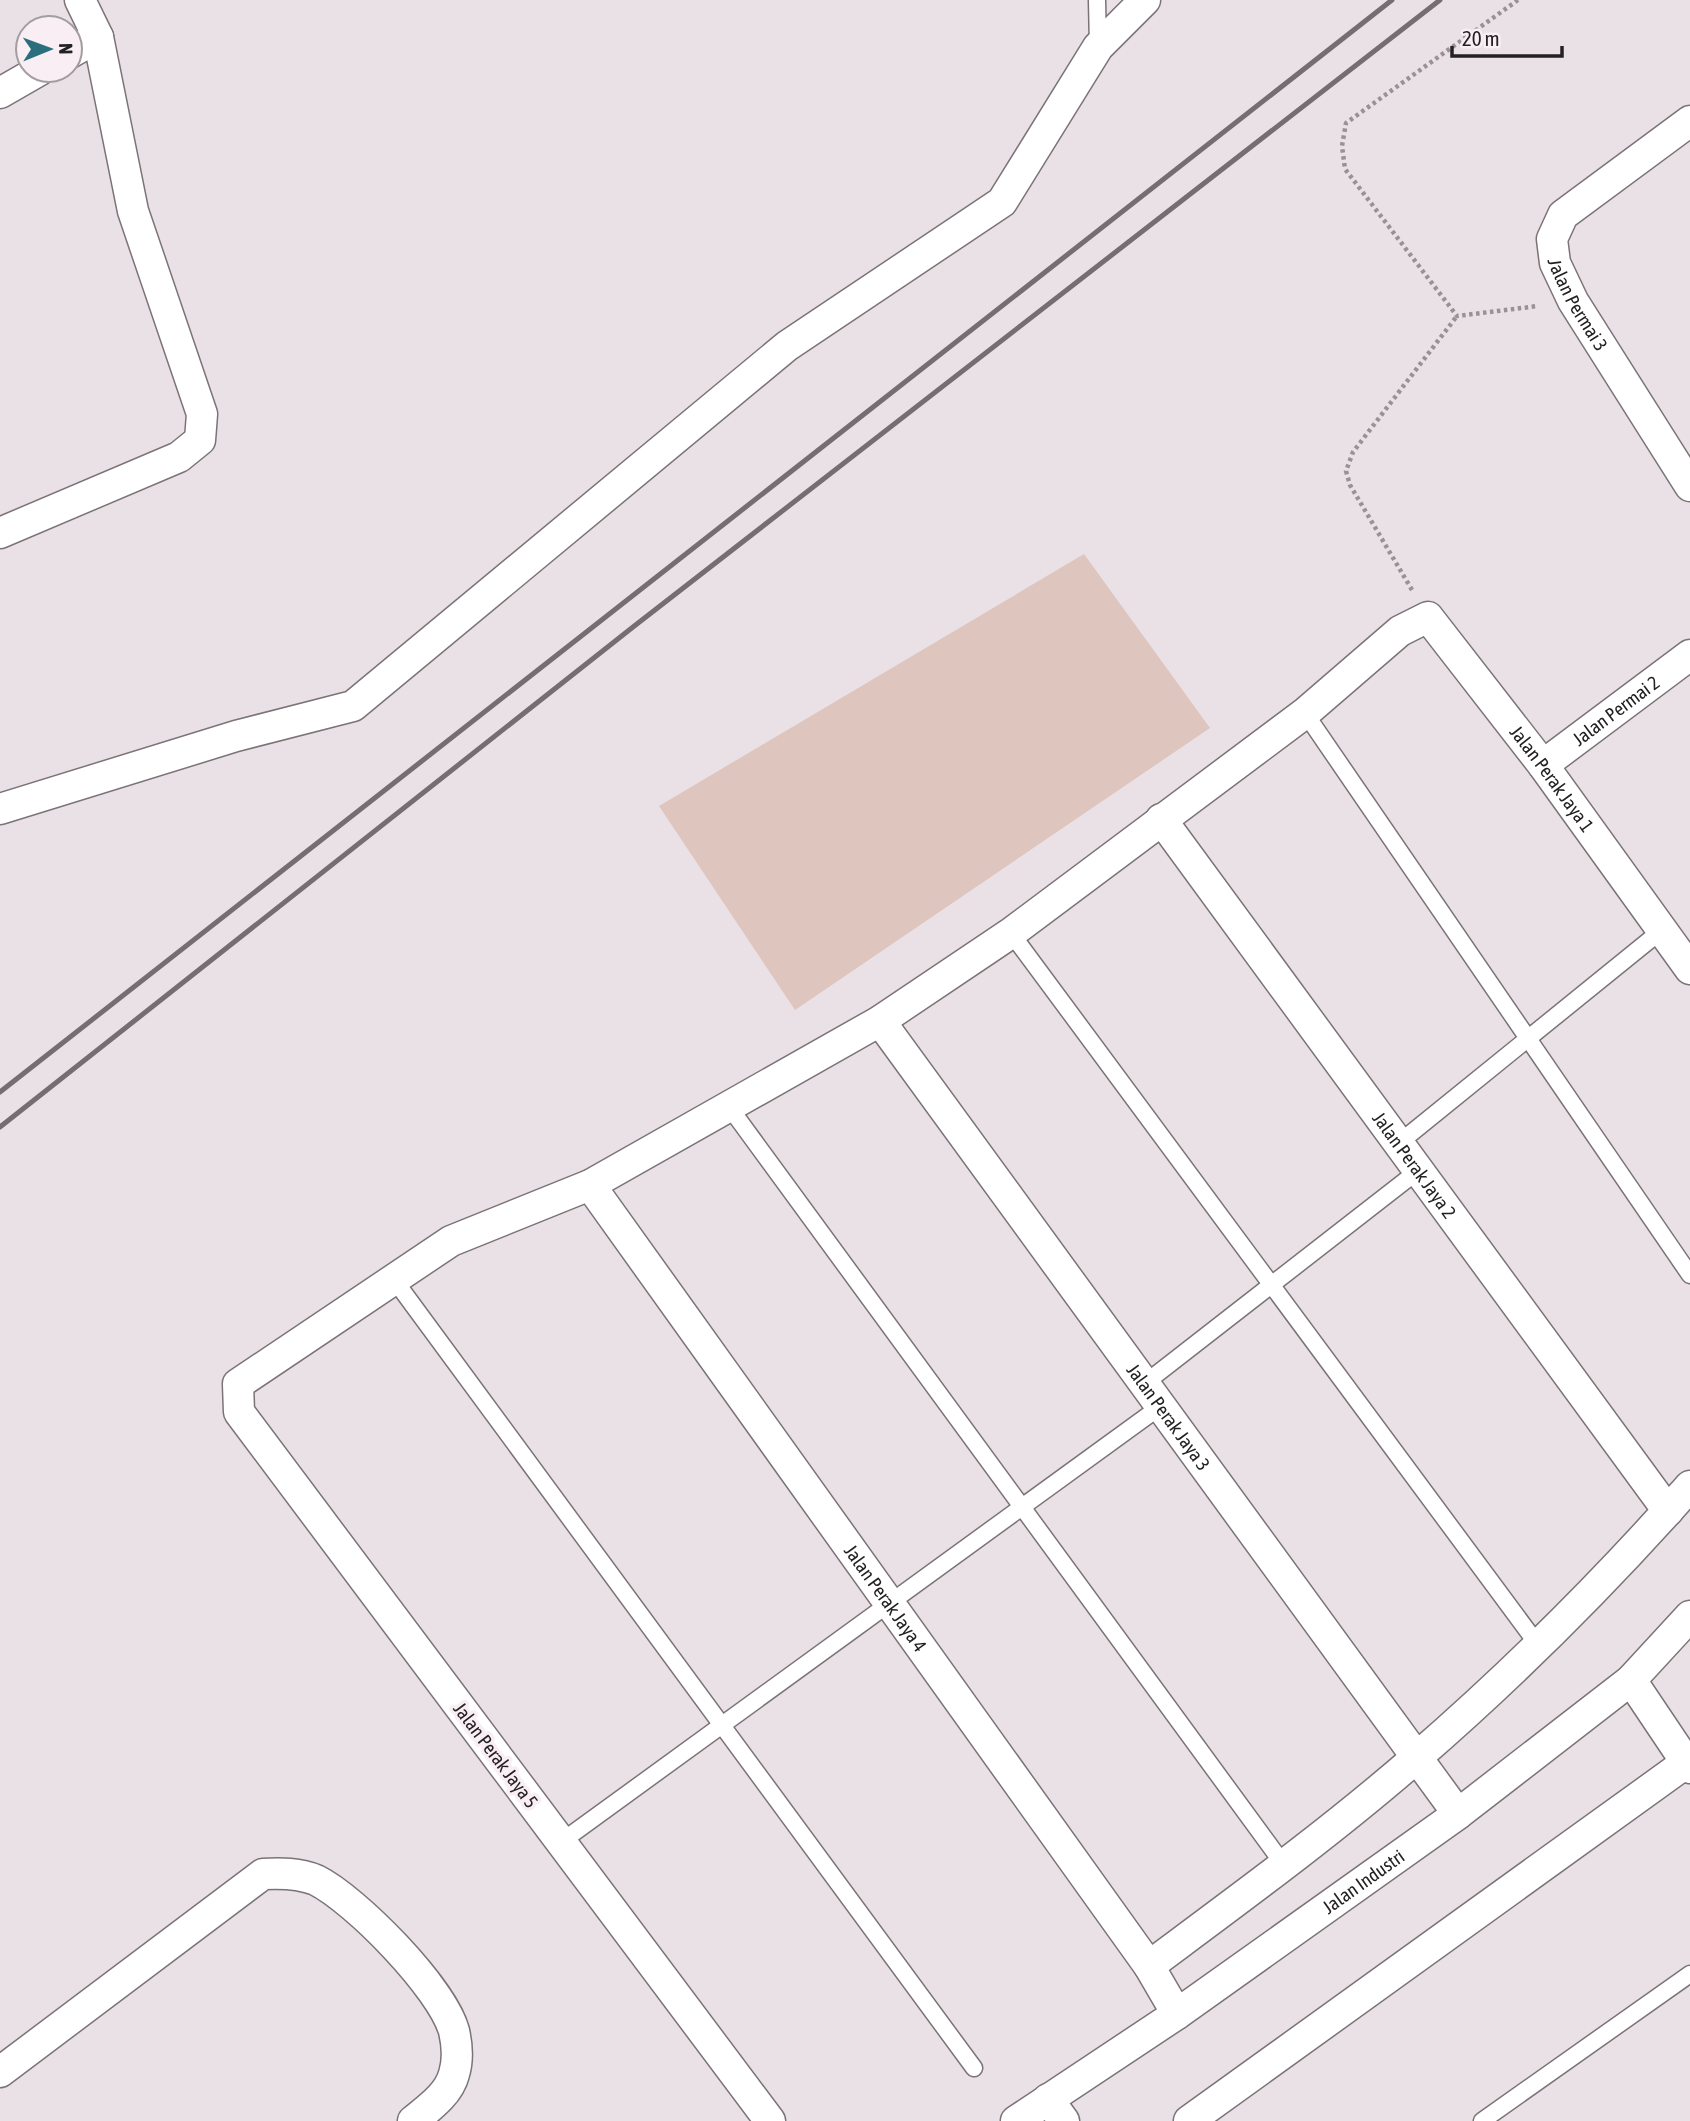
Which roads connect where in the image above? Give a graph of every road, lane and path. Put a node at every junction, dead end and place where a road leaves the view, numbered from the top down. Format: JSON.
{"nodes":[{"id":1,"x":80,"y":0,"type":"edge"},
{"id":2,"x":1097,"y":0,"type":"edge"},
{"id":3,"x":1146,"y":0,"type":"edge"},
{"id":4,"x":1518,"y":0,"type":"edge"},
{"id":5,"x":99,"y":37,"type":"junction"},
{"id":6,"x":84,"y":45,"type":"edge"},
{"id":7,"x":1098,"y":47,"type":"junction"},
{"id":8,"x":16,"y":84,"type":"edge"},
{"id":9,"x":0,"y":93,"type":"edge"},
{"id":10,"x":1690,"y":121,"type":"edge"},
{"id":11,"x":1573,"y":301,"type":"junction"},
{"id":12,"x":1457,"y":316,"type":"junction"},
{"id":13,"x":1690,"y":486,"type":"edge"},
{"id":14,"x":0,"y":533,"type":"edge"},
{"id":15,"x":1428,"y":617,"type":"junction"},
{"id":16,"x":1690,"y":655,"type":"edge"},
{"id":17,"x":1305,"y":713,"type":"junction"},
{"id":18,"x":1543,"y":765,"type":"junction"},
{"id":19,"x":0,"y":809,"type":"edge"},
{"id":20,"x":1161,"y":819,"type":"junction"},
{"id":21,"x":1662,"y":930,"type":"junction"},
{"id":22,"x":1012,"y":933,"type":"junction"},
{"id":23,"x":1690,"y":969,"type":"edge"},
{"id":24,"x":880,"y":1021,"type":"junction"},
{"id":25,"x":1528,"y":1038,"type":"junction"},
{"id":26,"x":730,"y":1108,"type":"junction"},
{"id":27,"x":1399,"y":1143,"type":"junction"},
{"id":28,"x":1419,"y":1170,"type":"junction"},
{"id":29,"x":590,"y":1185,"type":"junction"},
{"id":30,"x":1690,"y":1275,"type":"edge"},
{"id":31,"x":393,"y":1278,"type":"junction"},
{"id":32,"x":1272,"y":1285,"type":"junction"},
{"id":33,"x":1152,"y":1395,"type":"junction"},
{"id":34,"x":1690,"y":1486,"type":"edge"},
{"id":35,"x":1022,"y":1506,"type":"junction"},
{"id":36,"x":1668,"y":1511,"type":"junction"},
{"id":37,"x":888,"y":1602,"type":"junction"},
{"id":38,"x":1690,"y":1616,"type":"edge"},
{"id":39,"x":1538,"y":1645,"type":"junction"},
{"id":40,"x":1631,"y":1680,"type":"junction"},
{"id":41,"x":721,"y":1724,"type":"junction"},
{"id":42,"x":1416,"y":1758,"type":"junction"},
{"id":43,"x":1689,"y":1764,"type":"edge"},
{"id":44,"x":1458,"y":1814,"type":"junction"},
{"id":45,"x":561,"y":1842,"type":"junction"},
{"id":46,"x":1284,"y":1865,"type":"junction"},
{"id":47,"x":1149,"y":1966,"type":"junction"},
{"id":48,"x":1690,"y":1974,"type":"edge"},
{"id":49,"x":1177,"y":2014,"type":"junction"},
{"id":50,"x":974,"y":2068,"type":"dead end"},
{"id":51,"x":0,"y":2072,"type":"edge"},
{"id":52,"x":1056,"y":2110,"type":"edge"},
{"id":53,"x":413,"y":2121,"type":"edge"},
{"id":54,"x":770,"y":2121,"type":"edge"},
{"id":55,"x":1016,"y":2121,"type":"edge"},
{"id":56,"x":1189,"y":2121,"type":"edge"},
{"id":57,"x":1482,"y":2121,"type":"edge"}],
"edges":[{"from":1,"to":5,"type":"street"},
{"from":2,"to":7,"type":"lane"},
{"from":3,"to":7,"type":"street"},
{"from":4,"to":12,"type":"path"},
{"from":5,"to":6,"type":"street"},
{"from":5,"to":14,"type":"street"},
{"from":7,"to":19,"type":"street"},
{"from":8,"to":9,"type":"street"},
{"from":10,"to":11,"type":"street","name":"Jalan Permai 3"},
{"from":11,"to":12,"type":"path"},
{"from":11,"to":13,"type":"street","name":"Jalan Permai 3"},
{"from":12,"to":15,"type":"path"},
{"from":15,"to":17,"type":"street"},
{"from":15,"to":18,"type":"street","name":"Jalan Perak Jaya 1"},
{"from":16,"to":18,"type":"street","name":"Jalan Permai 2"},
{"from":17,"to":20,"type":"street"},
{"from":17,"to":25,"type":"lane"},
{"from":18,"to":21,"type":"street","name":"Jalan Perak Jaya 1"},
{"from":20,"to":22,"type":"street"},
{"from":20,"to":27,"type":"street","name":"Jalan Perak Jaya 2"},
{"from":21,"to":23,"type":"street","name":"Jalan Perak Jaya 1"},
{"from":21,"to":25,"type":"lane"},
{"from":22,"to":24,"type":"street"},
{"from":22,"to":32,"type":"lane"},
{"from":24,"to":26,"type":"street"},
{"from":24,"to":33,"type":"street","name":"Jalan Perak Jaya 3"},
{"from":25,"to":27,"type":"lane"},
{"from":25,"to":30,"type":"lane"},
{"from":26,"to":29,"type":"street"},
{"from":26,"to":35,"type":"lane"},
{"from":27,"to":28,"type":"street","name":"Jalan Perak Jaya 2"},
{"from":28,"to":32,"type":"lane"},
{"from":28,"to":36,"type":"street","name":"Jalan Perak Jaya 2"},
{"from":29,"to":31,"type":"street"},
{"from":29,"to":37,"type":"street","name":"Jalan Perak Jaya 4"},
{"from":31,"to":41,"type":"lane"},
{"from":31,"to":45,"type":"street","name":"Jalan Perak Jaya 5"},
{"from":32,"to":33,"type":"lane"},
{"from":32,"to":39,"type":"lane"},
{"from":33,"to":35,"type":"lane"},
{"from":33,"to":42,"type":"street","name":"Jalan Perak Jaya 3"},
{"from":34,"to":36,"type":"street"},
{"from":35,"to":37,"type":"lane"},
{"from":35,"to":46,"type":"lane"},
{"from":36,"to":39,"type":"street"},
{"from":37,"to":41,"type":"lane"},
{"from":37,"to":47,"type":"street","name":"Jalan Perak Jaya 4"},
{"from":38,"to":40,"type":"street","name":"Jalan Industri"},
{"from":39,"to":42,"type":"street"},
{"from":40,"to":43,"type":"street"},
{"from":40,"to":44,"type":"street","name":"Jalan Industri"},
{"from":41,"to":45,"type":"lane"},
{"from":41,"to":50,"type":"lane"},
{"from":42,"to":44,"type":"street","name":"Jalan Perak Jaya 3"},
{"from":42,"to":46,"type":"street"},
{"from":43,"to":56,"type":"street"},
{"from":44,"to":49,"type":"street","name":"Jalan Industri"},
{"from":45,"to":54,"type":"street","name":"Jalan Perak Jaya 5"},
{"from":46,"to":47,"type":"street"},
{"from":47,"to":49,"type":"street","name":"Jalan Perak Jaya 4"},
{"from":48,"to":57,"type":"lane"},
{"from":49,"to":52,"type":"street","name":"Jalan Industri"},
{"from":51,"to":53,"type":"street"},
{"from":52,"to":55,"type":"street","name":"Jalan Industri"}]}
